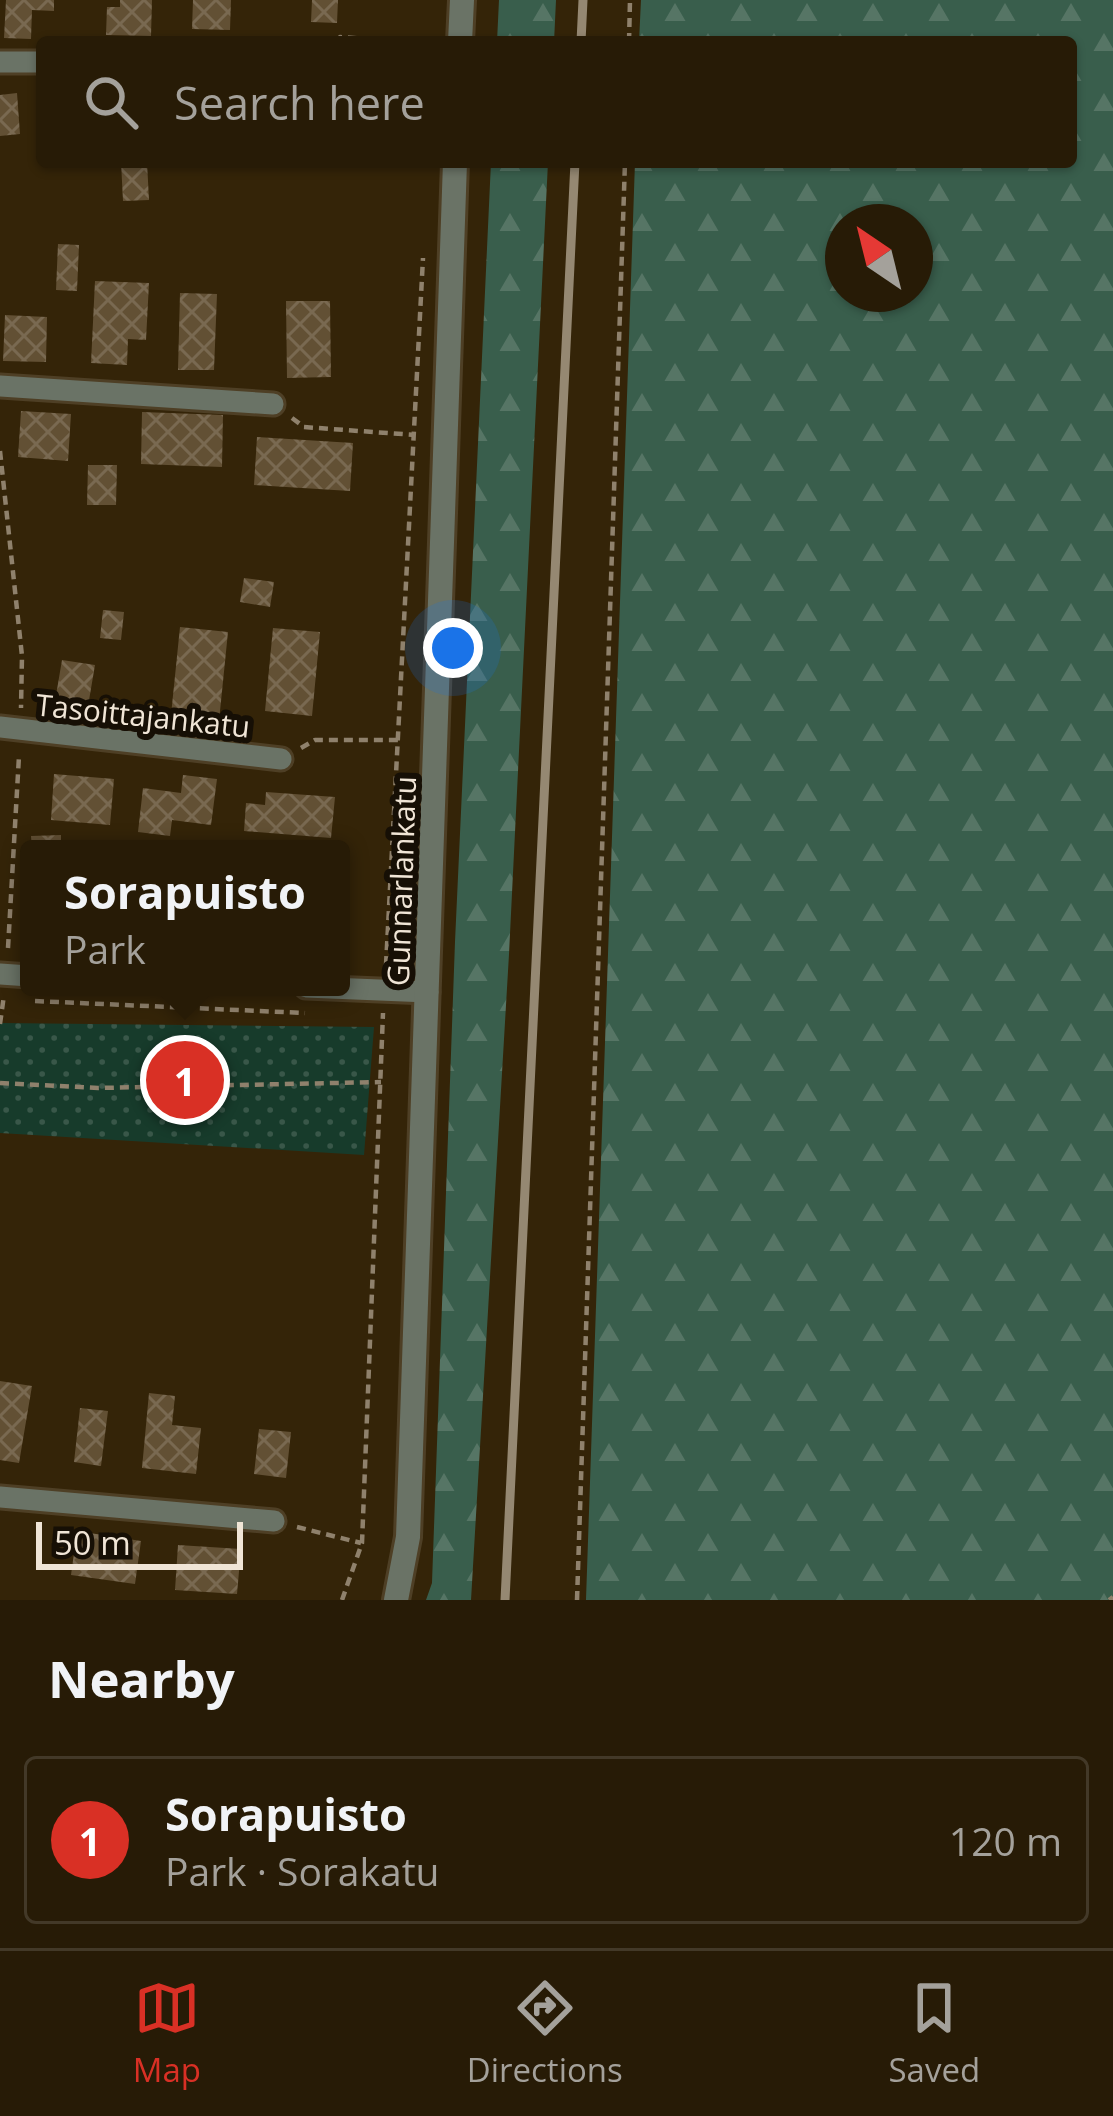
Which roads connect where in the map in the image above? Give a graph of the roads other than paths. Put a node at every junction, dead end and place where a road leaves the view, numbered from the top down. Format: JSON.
{"nodes":[{"id":1,"x":462,"y":0,"type":"edge"},
{"id":2,"x":460,"y":36,"type":"edge"},
{"id":3,"x":0,"y":62,"type":"edge"},
{"id":4,"x":36,"y":62,"type":"edge"},
{"id":5,"x":455,"y":168,"type":"edge"},
{"id":6,"x":0,"y":386,"type":"edge"},
{"id":7,"x":273,"y":404,"type":"road end"},
{"id":8,"x":0,"y":727,"type":"edge"},
{"id":9,"x":281,"y":760,"type":"road end"},
{"id":10,"x":350,"y":989,"type":"edge"},
{"id":11,"x":428,"y":992,"type":"junction"},
{"id":12,"x":0,"y":1497,"type":"edge"},
{"id":13,"x":274,"y":1521,"type":"road end"},
{"id":14,"x":396,"y":1600,"type":"edge"}],
"edges":[{"from":1,"to":2,"type":"street"},
{"from":3,"to":4,"type":"street"},
{"from":5,"to":11,"type":"street","name":"Gunnarlankatu"},
{"from":6,"to":7,"type":"street"},
{"from":8,"to":9,"type":"street","name":"Tasoittajankatu"},
{"from":10,"to":11,"type":"street"},
{"from":11,"to":14,"type":"street","name":"Gunnarlankatu"},
{"from":12,"to":13,"type":"street"}]}
